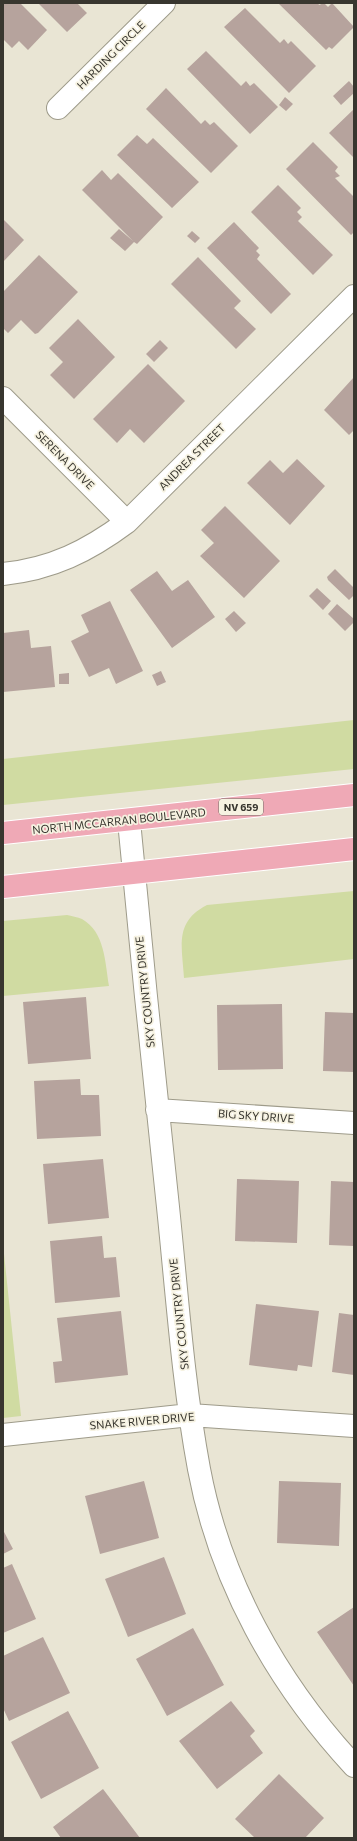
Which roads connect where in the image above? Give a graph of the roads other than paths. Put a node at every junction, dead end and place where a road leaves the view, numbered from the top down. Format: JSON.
{"nodes":[{"id":1,"x":164,"y":3,"type":"edge"},
{"id":2,"x":58,"y":108,"type":"dead end"},
{"id":3,"x":354,"y":296,"type":"edge"},
{"id":4,"x":3,"y":398,"type":"edge"},
{"id":5,"x":127,"y":522,"type":"junction"},
{"id":6,"x":3,"y":574,"type":"edge"},
{"id":7,"x":354,"y":795,"type":"edge"},
{"id":8,"x":129,"y":820,"type":"junction"},
{"id":9,"x":3,"y":833,"type":"edge"},
{"id":10,"x":354,"y":849,"type":"edge"},
{"id":11,"x":134,"y":874,"type":"junction"},
{"id":12,"x":3,"y":887,"type":"edge"},
{"id":13,"x":157,"y":1110,"type":"junction"},
{"id":14,"x":354,"y":1123,"type":"edge"},
{"id":15,"x":190,"y":1414,"type":"junction"},
{"id":16,"x":354,"y":1426,"type":"edge"},
{"id":17,"x":3,"y":1435,"type":"edge"},
{"id":18,"x":354,"y":1766,"type":"edge"}],
"edges":[{"from":1,"to":2,"type":"street","name":"HARDING CIRCLE"},
{"from":3,"to":5,"type":"street","name":"ANDREA STREET"},
{"from":4,"to":5,"type":"street","name":"SERENA DRIVE"},
{"from":5,"to":6,"type":"street","name":"ANDREA STREET"},
{"from":7,"to":8,"type":"main road","name":"NORTH MCCARRAN BOULEVARD","number":"NV 659"},
{"from":8,"to":9,"type":"main road","name":"NORTH MCCARRAN BOULEVARD","number":"NV 659"},
{"from":8,"to":11,"type":"street","name":"SKY COUNTRY DRIVE"},
{"from":10,"to":11,"type":"main road"},
{"from":11,"to":12,"type":"main road"},
{"from":11,"to":13,"type":"street","name":"SKY COUNTRY DRIVE"},
{"from":13,"to":14,"type":"street","name":"BIG SKY DRIVE"},
{"from":13,"to":15,"type":"street","name":"SKY COUNTRY DRIVE"},
{"from":15,"to":16,"type":"street","name":"SNAKE RIVER DRIVE"},
{"from":15,"to":17,"type":"street","name":"SNAKE RIVER DRIVE"},
{"from":15,"to":18,"type":"street","name":"SKY COUNTRY DRIVE"}]}
